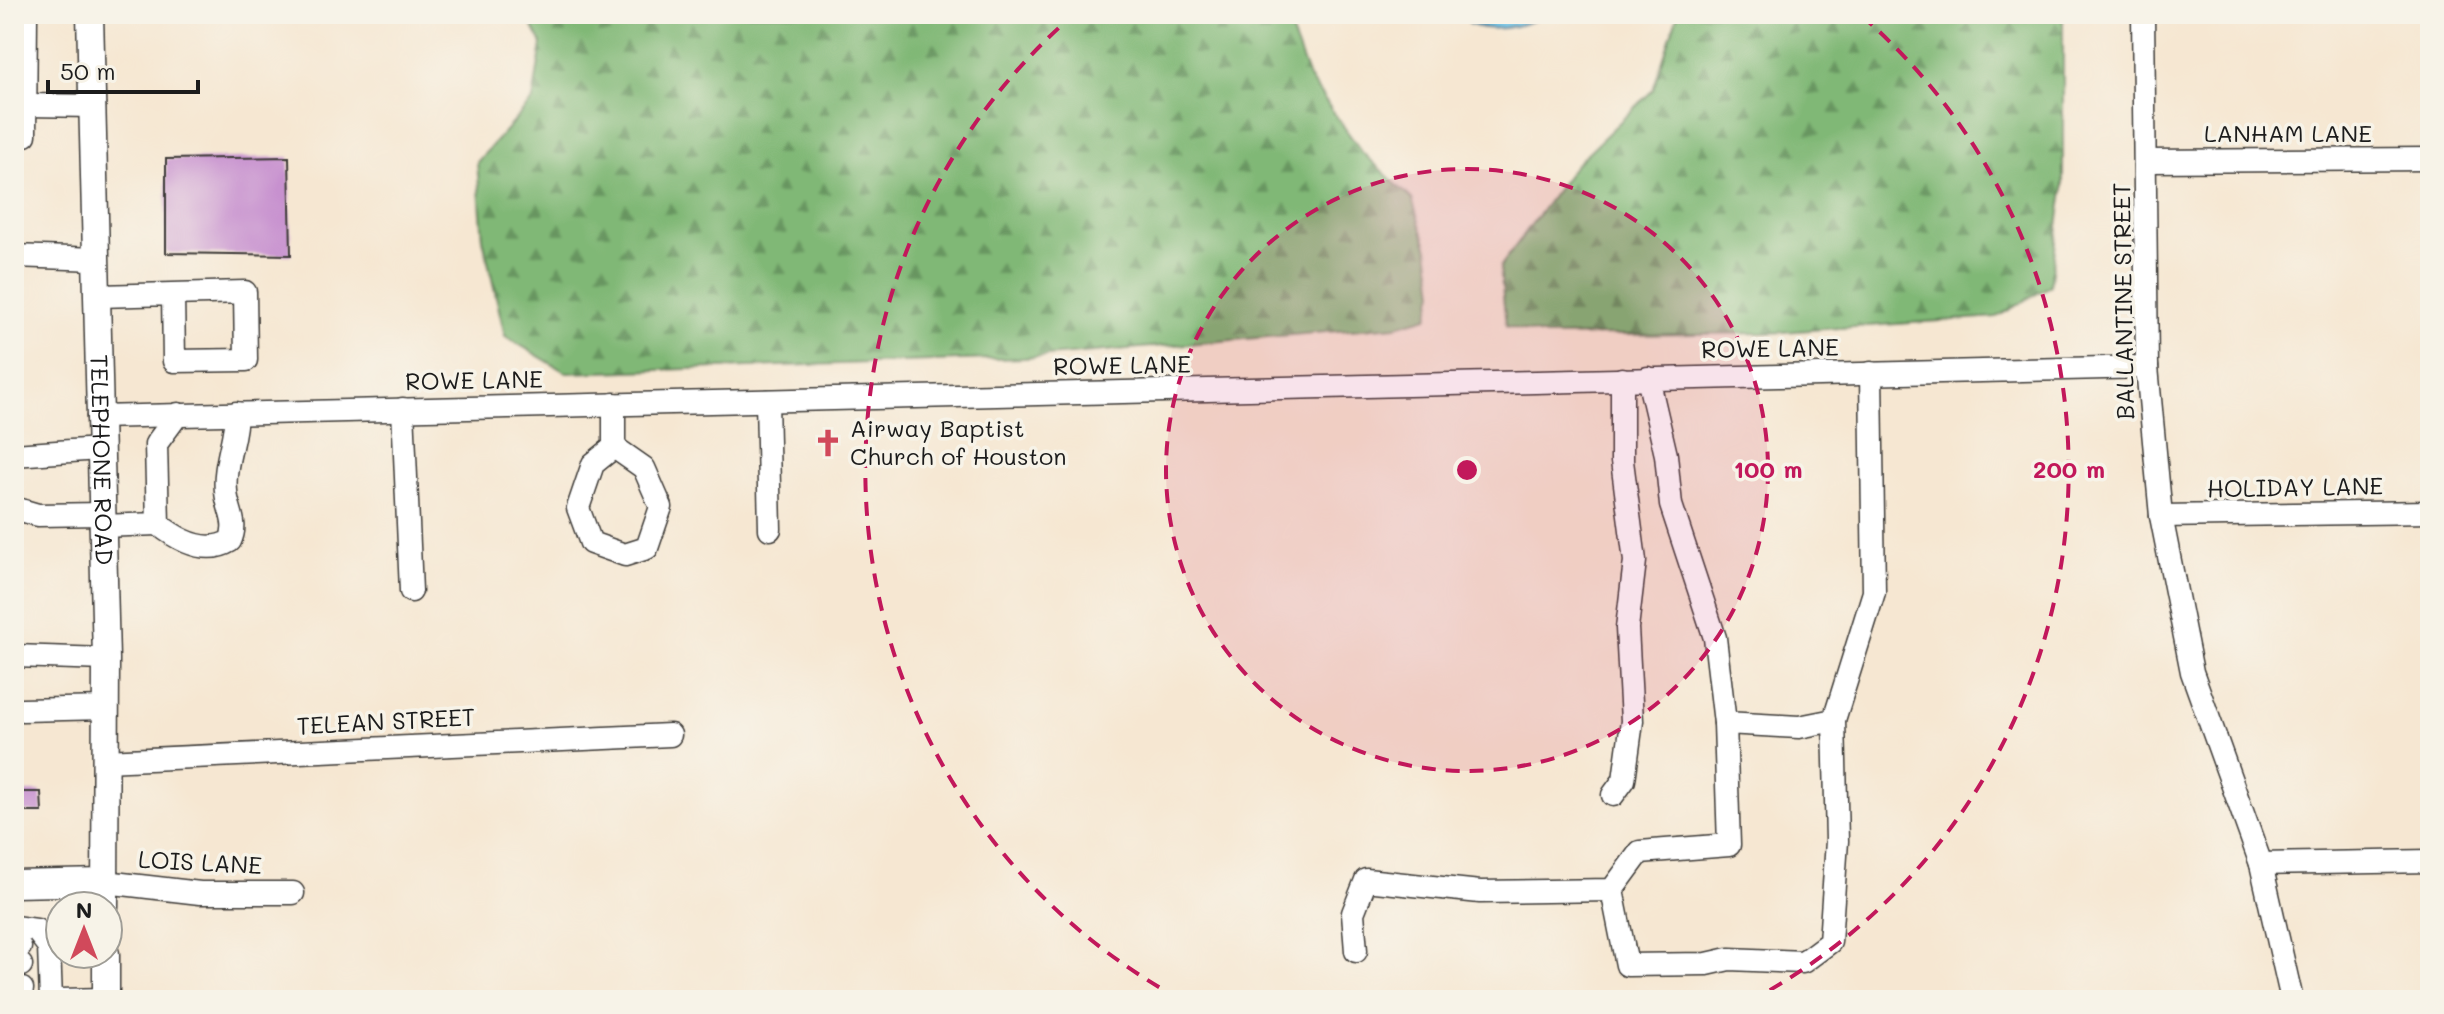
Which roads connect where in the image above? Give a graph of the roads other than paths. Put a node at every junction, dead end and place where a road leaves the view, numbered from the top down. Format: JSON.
{"nodes":[{"id":1,"x":26,"y":14,"type":"edge"},
{"id":2,"x":90,"y":14,"type":"edge"},
{"id":3,"x":2143,"y":14,"type":"edge"},
{"id":4,"x":23,"y":98,"type":"edge"},
{"id":5,"x":94,"y":106,"type":"junction"},
{"id":6,"x":14,"y":136,"type":"edge"},
{"id":7,"x":2430,"y":159,"type":"edge"},
{"id":8,"x":2146,"y":161,"type":"junction"},
{"id":9,"x":14,"y":256,"type":"edge"},
{"id":10,"x":97,"y":259,"type":"junction"},
{"id":11,"x":173,"y":294,"type":"junction"},
{"id":12,"x":99,"y":296,"type":"junction"},
{"id":13,"x":2147,"y":367,"type":"junction"},
{"id":14,"x":1871,"y":373,"type":"junction"},
{"id":15,"x":1648,"y":378,"type":"junction"},
{"id":16,"x":1622,"y":379,"type":"junction"},
{"id":17,"x":767,"y":401,"type":"junction"},
{"id":18,"x":614,"y":404,"type":"junction"},
{"id":19,"x":403,"y":409,"type":"junction"},
{"id":20,"x":236,"y":413,"type":"junction"},
{"id":21,"x":178,"y":414,"type":"junction"},
{"id":22,"x":98,"y":417,"type":"junction"},
{"id":23,"x":614,"y":447,"type":"junction"},
{"id":24,"x":99,"y":449,"type":"junction"},
{"id":25,"x":14,"y":455,"type":"edge"},
{"id":26,"x":14,"y":508,"type":"edge"},
{"id":27,"x":2430,"y":512,"type":"edge"},
{"id":28,"x":2161,"y":516,"type":"junction"},
{"id":29,"x":101,"y":520,"type":"junction"},
{"id":30,"x":158,"y":524,"type":"junction"},
{"id":31,"x":770,"y":529,"type":"dead end"},
{"id":32,"x":411,"y":591,"type":"dead end"},
{"id":33,"x":14,"y":656,"type":"edge"},
{"id":34,"x":106,"y":659,"type":"junction"},
{"id":35,"x":106,"y":708,"type":"junction"},
{"id":36,"x":22,"y":710,"type":"dead end"},
{"id":37,"x":1834,"y":720,"type":"junction"},
{"id":38,"x":1725,"y":723,"type":"junction"},
{"id":39,"x":670,"y":735,"type":"dead end"},
{"id":40,"x":105,"y":761,"type":"junction"},
{"id":41,"x":1613,"y":795,"type":"dead end"},
{"id":42,"x":2430,"y":861,"type":"edge"},
{"id":43,"x":2261,"y":864,"type":"junction"},
{"id":44,"x":14,"y":884,"type":"edge"},
{"id":45,"x":69,"y":890,"type":"edge"},
{"id":46,"x":105,"y":890,"type":"edge"},
{"id":47,"x":1612,"y":890,"type":"junction"},
{"id":48,"x":293,"y":893,"type":"dead end"},
{"id":49,"x":124,"y":894,"type":"edge"},
{"id":50,"x":1356,"y":951,"type":"dead end"},
{"id":51,"x":30,"y":953,"type":"edge"},
{"id":52,"x":106,"y":970,"type":"edge"},
{"id":53,"x":40,"y":992,"type":"edge"},
{"id":54,"x":106,"y":1000,"type":"edge"},
{"id":55,"x":2292,"y":1000,"type":"edge"}],
"edges":[{"from":1,"to":4,"type":"street"},
{"from":2,"to":5,"type":"main road","name":"TELEPHONE ROAD"},
{"from":3,"to":8,"type":"street","name":"BALLANTINE STREET"},
{"from":4,"to":5,"type":"street"},
{"from":4,"to":6,"type":"street"},
{"from":5,"to":10,"type":"main road","name":"TELEPHONE ROAD"},
{"from":7,"to":8,"type":"street","name":"LANHAM LANE"},
{"from":8,"to":13,"type":"street","name":"BALLANTINE STREET"},
{"from":9,"to":10,"type":"street"},
{"from":10,"to":12,"type":"main road","name":"TELEPHONE ROAD"},
{"from":11,"to":11,"type":"street"},
{"from":11,"to":12,"type":"street"},
{"from":12,"to":22,"type":"main road","name":"TELEPHONE ROAD"},
{"from":13,"to":14,"type":"street","name":"ROWE LANE"},
{"from":13,"to":28,"type":"street","name":"BALLANTINE STREET"},
{"from":14,"to":15,"type":"street","name":"ROWE LANE"},
{"from":14,"to":37,"type":"street"},
{"from":15,"to":16,"type":"street","name":"ROWE LANE"},
{"from":15,"to":38,"type":"street"},
{"from":16,"to":17,"type":"street","name":"ROWE LANE"},
{"from":16,"to":41,"type":"street"},
{"from":17,"to":18,"type":"street","name":"ROWE LANE"},
{"from":17,"to":31,"type":"street"},
{"from":18,"to":19,"type":"street","name":"ROWE LANE"},
{"from":18,"to":23,"type":"street"},
{"from":19,"to":20,"type":"street","name":"ROWE LANE"},
{"from":19,"to":32,"type":"street"},
{"from":20,"to":21,"type":"street","name":"ROWE LANE"},
{"from":20,"to":30,"type":"street"},
{"from":21,"to":22,"type":"street","name":"ROWE LANE"},
{"from":21,"to":30,"type":"street"},
{"from":22,"to":24,"type":"main road","name":"TELEPHONE ROAD"},
{"from":23,"to":23,"type":"street"},
{"from":24,"to":25,"type":"street"},
{"from":24,"to":29,"type":"main road","name":"TELEPHONE ROAD"},
{"from":26,"to":29,"type":"street"},
{"from":27,"to":28,"type":"street","name":"HOLIDAY LANE"},
{"from":28,"to":43,"type":"street","name":"BALLANTINE STREET"},
{"from":29,"to":30,"type":"street"},
{"from":29,"to":34,"type":"main road","name":"TELEPHONE ROAD"},
{"from":33,"to":34,"type":"street"},
{"from":34,"to":35,"type":"main road","name":"TELEPHONE ROAD"},
{"from":35,"to":36,"type":"street"},
{"from":35,"to":40,"type":"main road","name":"TELEPHONE ROAD"},
{"from":37,"to":38,"type":"street"},
{"from":37,"to":47,"type":"street"},
{"from":38,"to":47,"type":"street"},
{"from":39,"to":40,"type":"street","name":"TELEAN STREET"},
{"from":40,"to":46,"type":"main road","name":"TELEPHONE ROAD"},
{"from":42,"to":43,"type":"street"},
{"from":43,"to":55,"type":"street","name":"BALLANTINE STREET"},
{"from":44,"to":45,"type":"main road"},
{"from":47,"to":50,"type":"street"},
{"from":48,"to":49,"type":"street","name":"LOIS LANE"},
{"from":51,"to":53,"type":"street"},
{"from":52,"to":54,"type":"main road"},
{"from":53,"to":54,"type":"street"}]}
